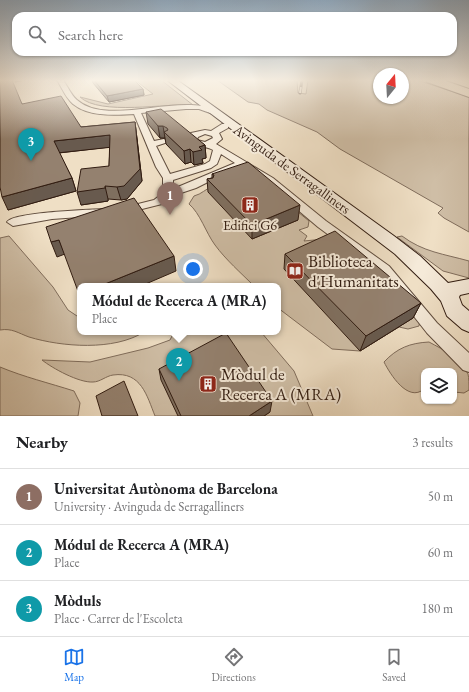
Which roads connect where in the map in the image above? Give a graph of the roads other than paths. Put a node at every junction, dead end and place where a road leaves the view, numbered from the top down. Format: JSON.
{"nodes":[{"id":1,"x":74,"y":99,"type":"edge"},
{"id":2,"x":196,"y":99,"type":"edge"},
{"id":3,"x":213,"y":112,"type":"junction"},
{"id":4,"x":137,"y":113,"type":"dead end"},
{"id":5,"x":225,"y":126,"type":"dead end"},
{"id":6,"x":213,"y":133,"type":"junction"},
{"id":7,"x":164,"y":142,"type":"dead end"},
{"id":8,"x":151,"y":144,"type":"junction"},
{"id":9,"x":214,"y":146,"type":"junction"},
{"id":10,"x":214,"y":162,"type":"junction"},
{"id":11,"x":244,"y":165,"type":"junction"},
{"id":12,"x":198,"y":170,"type":"junction"},
{"id":13,"x":222,"y":171,"type":"junction"},
{"id":14,"x":179,"y":175,"type":"junction"},
{"id":15,"x":210,"y":177,"type":"junction"},
{"id":16,"x":168,"y":178,"type":"junction"},
{"id":17,"x":195,"y":185,"type":"junction"},
{"id":18,"x":208,"y":189,"type":"edge"},
{"id":19,"x":168,"y":194,"type":"junction"},
{"id":20,"x":13,"y":222,"type":"dead end"},
{"id":21,"x":460,"y":289,"type":"edge"},
{"id":22,"x":469,"y":323,"type":"edge"},
{"id":23,"x":469,"y":364,"type":"edge"}],
"edges":[{"from":1,"to":3,"type":"street"},
{"from":2,"to":3,"type":"street","name":"Avinguda de Serragalliners"},
{"from":3,"to":21,"type":"street","name":"Avinguda de Serragalliners"},
{"from":4,"to":8,"type":"street"},
{"from":5,"to":6,"type":"street","name":"Avinguda de Serragalliners"},
{"from":6,"to":9,"type":"street","name":"Avinguda de Serragalliners"},
{"from":6,"to":9,"type":"street","name":"Avinguda de Serragalliners"},
{"from":7,"to":8,"type":"street"},
{"from":8,"to":16,"type":"street"},
{"from":9,"to":10,"type":"street"},
{"from":9,"to":11,"type":"street","name":"Avinguda de Serragalliners"},
{"from":10,"to":12,"type":"street"},
{"from":10,"to":13,"type":"street"},
{"from":11,"to":13,"type":"street"},
{"from":11,"to":23,"type":"street","name":"Avinguda de Serragalliners"},
{"from":12,"to":14,"type":"street"},
{"from":12,"to":15,"type":"street"},
{"from":13,"to":15,"type":"street"},
{"from":14,"to":16,"type":"street"},
{"from":14,"to":17,"type":"street"},
{"from":15,"to":17,"type":"street"},
{"from":16,"to":19,"type":"street"},
{"from":17,"to":18,"type":"street"},
{"from":17,"to":19,"type":"street"},
{"from":19,"to":20,"type":"street"},
{"from":21,"to":22,"type":"street","name":"Avinguda de Serragalliners"}]}
